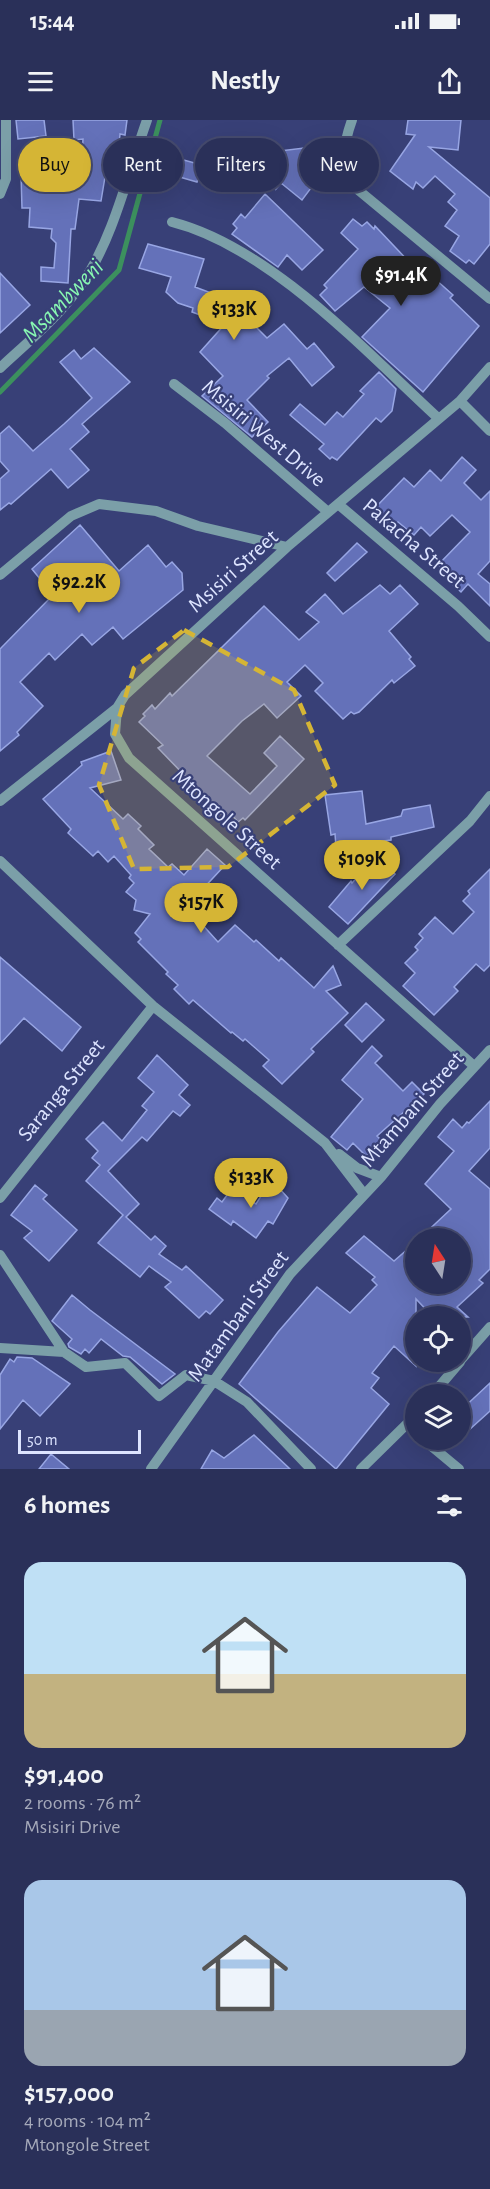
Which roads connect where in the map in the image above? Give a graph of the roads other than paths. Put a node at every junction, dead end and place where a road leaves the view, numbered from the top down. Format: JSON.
{"nodes":[{"id":1,"x":6,"y":120,"type":"edge"},
{"id":2,"x":147,"y":120,"type":"edge"},
{"id":3,"x":352,"y":120,"type":"edge"},
{"id":4,"x":0,"y":194,"type":"edge"},
{"id":5,"x":172,"y":222,"type":"dead end"},
{"id":6,"x":490,"y":299,"type":"edge"},
{"id":7,"x":490,"y":367,"type":"edge"},
{"id":8,"x":0,"y":368,"type":"edge"},
{"id":9,"x":174,"y":384,"type":"dead end"},
{"id":10,"x":460,"y":401,"type":"junction"},
{"id":11,"x":438,"y":418,"type":"junction"},
{"id":12,"x":490,"y":431,"type":"edge"},
{"id":13,"x":338,"y":504,"type":"junction"},
{"id":14,"x":328,"y":512,"type":"junction"},
{"id":15,"x":287,"y":547,"type":"junction"},
{"id":16,"x":0,"y":575,"type":"edge"},
{"id":17,"x":490,"y":638,"type":"edge"},
{"id":18,"x":117,"y":708,"type":"junction"},
{"id":19,"x":490,"y":796,"type":"edge"},
{"id":20,"x":0,"y":801,"type":"edge"},
{"id":21,"x":0,"y":861,"type":"edge"},
{"id":22,"x":338,"y":945,"type":"junction"},
{"id":23,"x":153,"y":1006,"type":"junction"},
{"id":24,"x":490,"y":1050,"type":"edge"},
{"id":25,"x":474,"y":1065,"type":"junction"},
{"id":26,"x":325,"y":1143,"type":"junction"},
{"id":27,"x":381,"y":1177,"type":"junction"},
{"id":28,"x":364,"y":1194,"type":"junction"},
{"id":29,"x":0,"y":1198,"type":"edge"},
{"id":30,"x":0,"y":1255,"type":"edge"},
{"id":31,"x":490,"y":1327,"type":"edge"},
{"id":32,"x":0,"y":1348,"type":"edge"},
{"id":33,"x":471,"y":1349,"type":"edge"},
{"id":34,"x":64,"y":1352,"type":"junction"},
{"id":35,"x":451,"y":1372,"type":"edge"},
{"id":36,"x":214,"y":1381,"type":"junction"},
{"id":37,"x":441,"y":1384,"type":"edge"},
{"id":38,"x":405,"y":1434,"type":"edge"},
{"id":39,"x":436,"y":1450,"type":"edge"},
{"id":40,"x":151,"y":1469,"type":"edge"},
{"id":41,"x":311,"y":1469,"type":"edge"},
{"id":42,"x":361,"y":1469,"type":"edge"},
{"id":43,"x":459,"y":1469,"type":"edge"}],
"edges":[{"from":1,"to":4,"type":"street"},
{"from":2,"to":8,"type":"street"},
{"from":3,"to":6,"type":"street"},
{"from":5,"to":11,"type":"street"},
{"from":7,"to":10,"type":"street","name":"Msisiri Street"},
{"from":9,"to":14,"type":"street","name":"Msisiri West Drive"},
{"from":10,"to":11,"type":"street","name":"Msisiri Street"},
{"from":10,"to":12,"type":"street"},
{"from":11,"to":13,"type":"street","name":"Msisiri Street"},
{"from":13,"to":14,"type":"street","name":"Msisiri Street"},
{"from":13,"to":17,"type":"street","name":"Pakacha Street"},
{"from":14,"to":15,"type":"street","name":"Msisiri Street"},
{"from":15,"to":16,"type":"street"},
{"from":15,"to":18,"type":"street","name":"Msisiri Street"},
{"from":18,"to":20,"type":"street","name":"Msisiri Street"},
{"from":18,"to":22,"type":"street","name":"Mtongole Street"},
{"from":19,"to":22,"type":"street"},
{"from":21,"to":23,"type":"street"},
{"from":22,"to":25,"type":"street","name":"Mtongole Street"},
{"from":23,"to":26,"type":"street"},
{"from":23,"to":29,"type":"street","name":"Saranga Street"},
{"from":24,"to":25,"type":"street","name":"Mtambani Street"},
{"from":25,"to":27,"type":"street","name":"Mtambani Street"},
{"from":26,"to":27,"type":"street"},
{"from":26,"to":28,"type":"street"},
{"from":27,"to":28,"type":"street","name":"Mtambani Street"},
{"from":28,"to":36,"type":"street","name":"Matambani Street"},
{"from":30,"to":34,"type":"street"},
{"from":31,"to":33,"type":"street"},
{"from":32,"to":34,"type":"street"},
{"from":34,"to":36,"type":"street"},
{"from":35,"to":37,"type":"street"},
{"from":36,"to":40,"type":"street","name":"Matambani Street"},
{"from":36,"to":41,"type":"street"},
{"from":38,"to":42,"type":"street"},
{"from":39,"to":43,"type":"street"}]}
